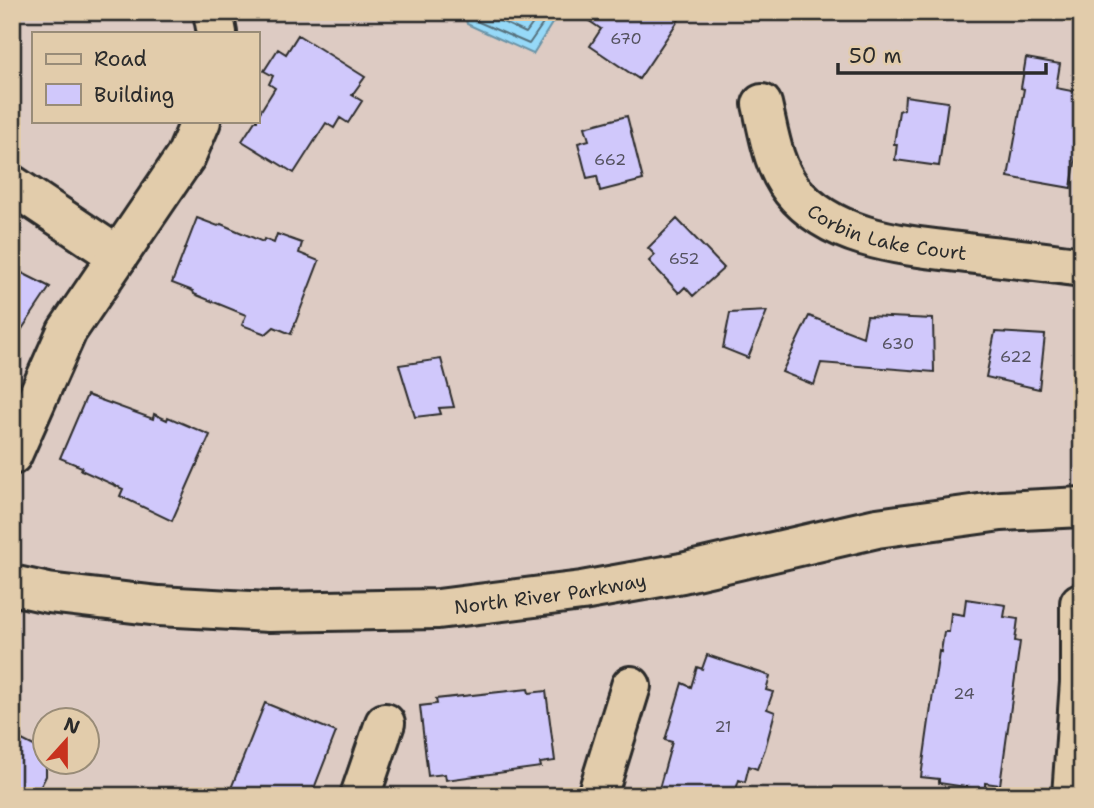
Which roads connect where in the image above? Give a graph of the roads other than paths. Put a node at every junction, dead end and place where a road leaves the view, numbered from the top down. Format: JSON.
{"nodes":[{"id":1,"x":214,"y":12,"type":"edge"},
{"id":2,"x":216,"y":32,"type":"edge"},
{"id":3,"x":762,"y":104,"type":"dead end"},
{"id":4,"x":201,"y":122,"type":"edge"},
{"id":5,"x":12,"y":185,"type":"edge"},
{"id":6,"x":118,"y":256,"type":"junction"},
{"id":7,"x":1082,"y":267,"type":"edge"},
{"id":8,"x":12,"y":455,"type":"edge"},
{"id":9,"x":1082,"y":507,"type":"edge"},
{"id":10,"x":12,"y":585,"type":"edge"},
{"id":11,"x":1080,"y":603,"type":"edge"},
{"id":12,"x":631,"y":686,"type":"dead end"},
{"id":13,"x":384,"y":723,"type":"dead end"},
{"id":14,"x":360,"y":796,"type":"edge"},
{"id":15,"x":597,"y":796,"type":"edge"},
{"id":16,"x":1072,"y":796,"type":"edge"}],
"edges":[{"from":1,"to":2,"type":"street"},
{"from":3,"to":7,"type":"street","name":"Corbin Lake Court"},
{"from":4,"to":6,"type":"street"},
{"from":5,"to":6,"type":"street"},
{"from":6,"to":8,"type":"street"},
{"from":9,"to":10,"type":"street","name":"North River Parkway"},
{"from":11,"to":16,"type":"street"},
{"from":12,"to":15,"type":"street"},
{"from":13,"to":14,"type":"street"}]}
